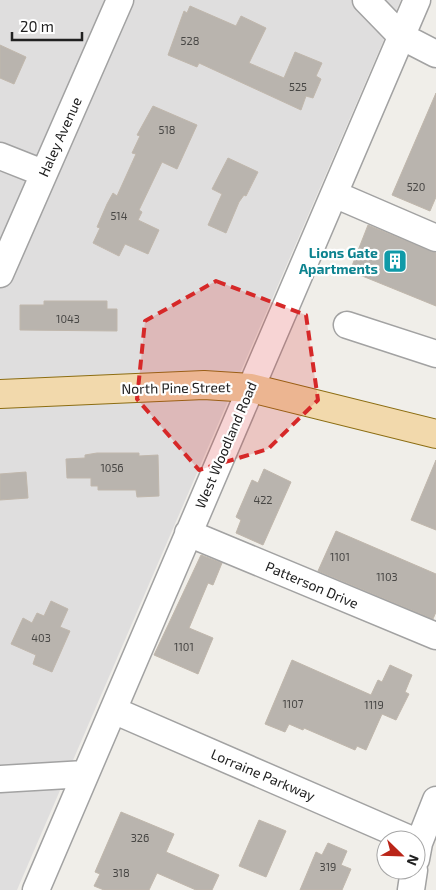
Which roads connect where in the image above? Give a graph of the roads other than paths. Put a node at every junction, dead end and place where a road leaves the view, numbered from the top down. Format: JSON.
{"nodes":[{"id":1,"x":120,"y":0,"type":"edge"},
{"id":2,"x":366,"y":0,"type":"edge"},
{"id":3,"x":417,"y":0,"type":"edge"},
{"id":4,"x":401,"y":36,"type":"junction"},
{"id":5,"x":436,"y":54,"type":"edge"},
{"id":6,"x":0,"y":156,"type":"edge"},
{"id":7,"x":43,"y":173,"type":"junction"},
{"id":8,"x":334,"y":194,"type":"junction"},
{"id":9,"x":436,"y":238,"type":"edge"},
{"id":10,"x":0,"y":274,"type":"edge"},
{"id":11,"x":347,"y":325,"type":"dead end"},
{"id":12,"x":436,"y":354,"type":"edge"},
{"id":13,"x":251,"y":388,"type":"junction"},
{"id":14,"x":0,"y":394,"type":"edge"},
{"id":15,"x":436,"y":434,"type":"edge"},
{"id":16,"x":188,"y":533,"type":"junction"},
{"id":17,"x":436,"y":636,"type":"edge"},
{"id":18,"x":113,"y":710,"type":"junction"},
{"id":19,"x":85,"y":774,"type":"junction"},
{"id":20,"x":0,"y":779,"type":"edge"},
{"id":21,"x":436,"y":800,"type":"edge"},
{"id":22,"x":380,"y":830,"type":"edge"},
{"id":23,"x":423,"y":830,"type":"edge"},
{"id":24,"x":36,"y":890,"type":"edge"}],
"edges":[{"from":1,"to":7,"type":"street","name":"Haley Avenue"},
{"from":2,"to":4,"type":"street"},
{"from":3,"to":4,"type":"street","name":"West Woodland Road"},
{"from":4,"to":5,"type":"street"},
{"from":4,"to":8,"type":"street","name":"West Woodland Road"},
{"from":6,"to":7,"type":"street"},
{"from":7,"to":10,"type":"street","name":"Haley Avenue"},
{"from":8,"to":9,"type":"street"},
{"from":8,"to":13,"type":"street","name":"West Woodland Road"},
{"from":11,"to":12,"type":"street"},
{"from":13,"to":14,"type":"main road","name":"North Pine Street"},
{"from":13,"to":15,"type":"main road","name":"North Pine Street"},
{"from":13,"to":16,"type":"street","name":"West Woodland Road"},
{"from":16,"to":17,"type":"street","name":"Patterson Drive"},
{"from":16,"to":18,"type":"street","name":"West Woodland Road"},
{"from":18,"to":19,"type":"street","name":"West Woodland Road"},
{"from":18,"to":22,"type":"street","name":"Lorraine Parkway"},
{"from":19,"to":20,"type":"street"},
{"from":19,"to":24,"type":"street","name":"West Woodland Road"},
{"from":21,"to":23,"type":"street"}]}
